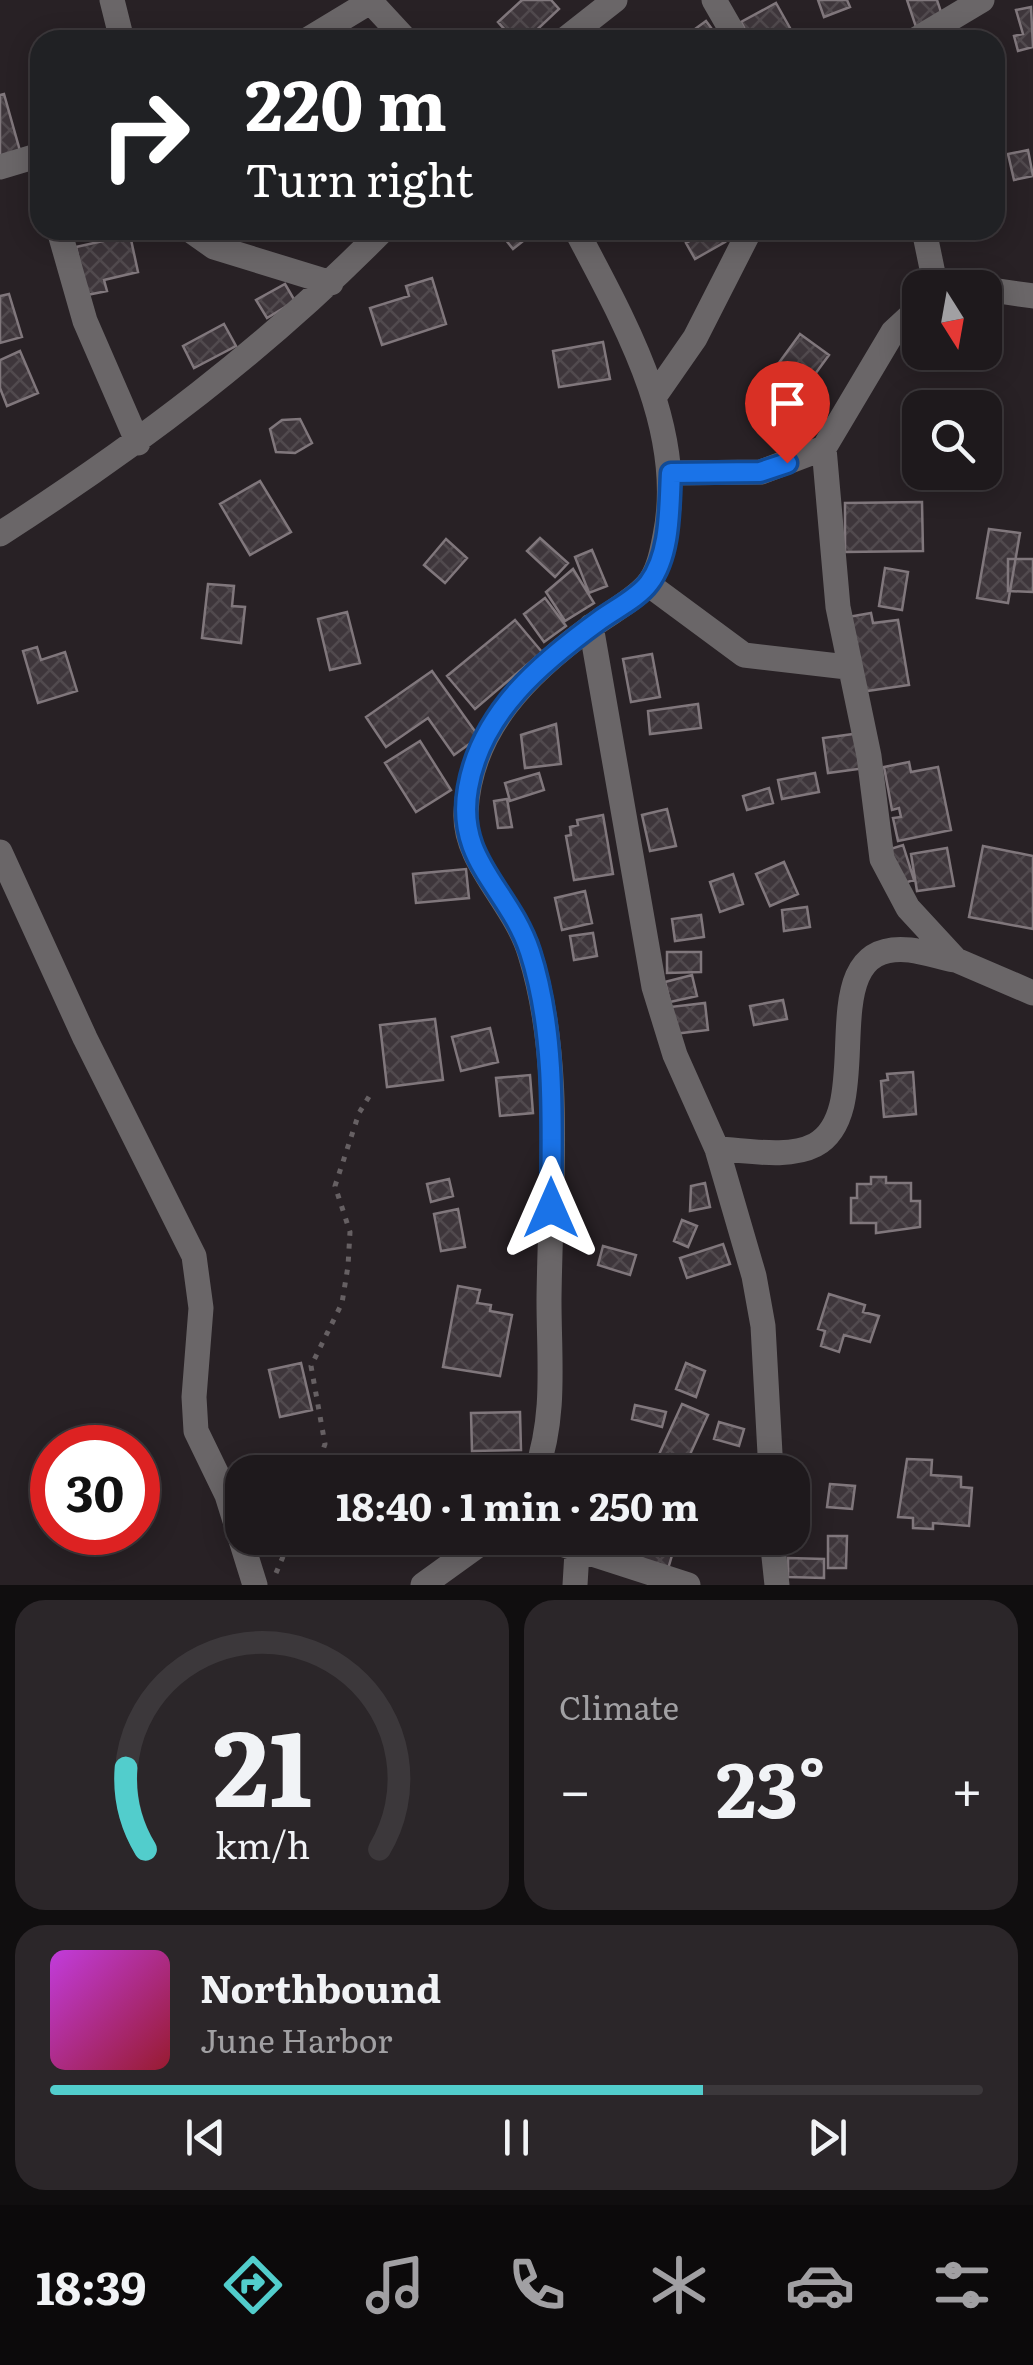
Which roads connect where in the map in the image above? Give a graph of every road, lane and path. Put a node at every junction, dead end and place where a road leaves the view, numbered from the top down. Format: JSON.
{"nodes":[{"id":1,"x":112,"y":0,"type":"edge"},
{"id":2,"x":615,"y":0,"type":"edge"},
{"id":3,"x":714,"y":0,"type":"edge"},
{"id":4,"x":982,"y":0,"type":"edge"},
{"id":5,"x":371,"y":1,"type":"edge"},
{"id":6,"x":120,"y":30,"type":"edge"},
{"id":7,"x":323,"y":30,"type":"edge"},
{"id":8,"x":397,"y":30,"type":"edge"},
{"id":9,"x":577,"y":30,"type":"edge"},
{"id":10,"x":730,"y":30,"type":"edge"},
{"id":11,"x":932,"y":30,"type":"edge"},
{"id":12,"x":30,"y":158,"type":"edge"},
{"id":13,"x":0,"y":167,"type":"edge"},
{"id":14,"x":62,"y":240,"type":"edge"},
{"id":15,"x":204,"y":240,"type":"edge"},
{"id":16,"x":373,"y":240,"type":"edge"},
{"id":17,"x":581,"y":240,"type":"edge"},
{"id":18,"x":745,"y":240,"type":"edge"},
{"id":19,"x":926,"y":240,"type":"edge"},
{"id":20,"x":932,"y":270,"type":"edge"},
{"id":21,"x":330,"y":283,"type":"junction"},
{"id":22,"x":1002,"y":291,"type":"edge"},
{"id":23,"x":1033,"y":296,"type":"edge"},
{"id":24,"x":902,"y":323,"type":"edge"},
{"id":25,"x":654,"y":397,"type":"junction"},
{"id":26,"x":138,"y":443,"type":"junction"},
{"id":27,"x":824,"y":448,"type":"junction"},
{"id":28,"x":671,"y":473,"type":"junction"},
{"id":29,"x":0,"y":534,"type":"edge"},
{"id":30,"x":648,"y":584,"type":"junction"},
{"id":31,"x":591,"y":626,"type":"junction"},
{"id":32,"x":847,"y":667,"type":"junction"},
{"id":33,"x":0,"y":852,"type":"edge"},
{"id":34,"x":956,"y":960,"type":"junction"},
{"id":35,"x":1033,"y":993,"type":"edge"},
{"id":36,"x":370,"y":1095,"type":"dead end"},
{"id":37,"x":717,"y":1149,"type":"junction"},
{"id":38,"x":321,"y":1455,"type":"edge"},
{"id":39,"x":542,"y":1455,"type":"edge"},
{"id":40,"x":769,"y":1455,"type":"edge"},
{"id":41,"x":284,"y":1555,"type":"edge"},
{"id":42,"x":464,"y":1555,"type":"edge"},
{"id":43,"x":577,"y":1555,"type":"edge"},
{"id":44,"x":587,"y":1555,"type":"edge"},
{"id":45,"x":773,"y":1555,"type":"edge"},
{"id":46,"x":254,"y":1585,"type":"edge"},
{"id":47,"x":270,"y":1585,"type":"edge"},
{"id":48,"x":423,"y":1585,"type":"edge"},
{"id":49,"x":575,"y":1585,"type":"edge"},
{"id":50,"x":688,"y":1585,"type":"edge"},
{"id":51,"x":776,"y":1585,"type":"edge"}],
"edges":[{"from":1,"to":6,"type":"street"},
{"from":2,"to":9,"type":"street"},
{"from":3,"to":10,"type":"street"},
{"from":4,"to":11,"type":"street"},
{"from":5,"to":7,"type":"street"},
{"from":5,"to":8,"type":"street"},
{"from":12,"to":13,"type":"street"},
{"from":14,"to":26,"type":"street"},
{"from":15,"to":21,"type":"street"},
{"from":16,"to":21,"type":"street"},
{"from":17,"to":25,"type":"street"},
{"from":18,"to":25,"type":"street"},
{"from":19,"to":20,"type":"street"},
{"from":21,"to":26,"type":"street"},
{"from":22,"to":23,"type":"street"},
{"from":24,"to":27,"type":"street"},
{"from":25,"to":28,"type":"street"},
{"from":26,"to":29,"type":"street"},
{"from":27,"to":28,"type":"street"},
{"from":27,"to":32,"type":"street"},
{"from":28,"to":30,"type":"street"},
{"from":30,"to":31,"type":"street"},
{"from":30,"to":32,"type":"street"},
{"from":31,"to":37,"type":"street"},
{"from":31,"to":39,"type":"street"},
{"from":32,"to":34,"type":"street"},
{"from":33,"to":46,"type":"street"},
{"from":34,"to":35,"type":"street"},
{"from":34,"to":37,"type":"street"},
{"from":36,"to":38,"type":"path"},
{"from":37,"to":40,"type":"street"},
{"from":41,"to":47,"type":"path"},
{"from":42,"to":48,"type":"street"},
{"from":43,"to":49,"type":"street"},
{"from":44,"to":50,"type":"street"},
{"from":45,"to":51,"type":"street"}]}
